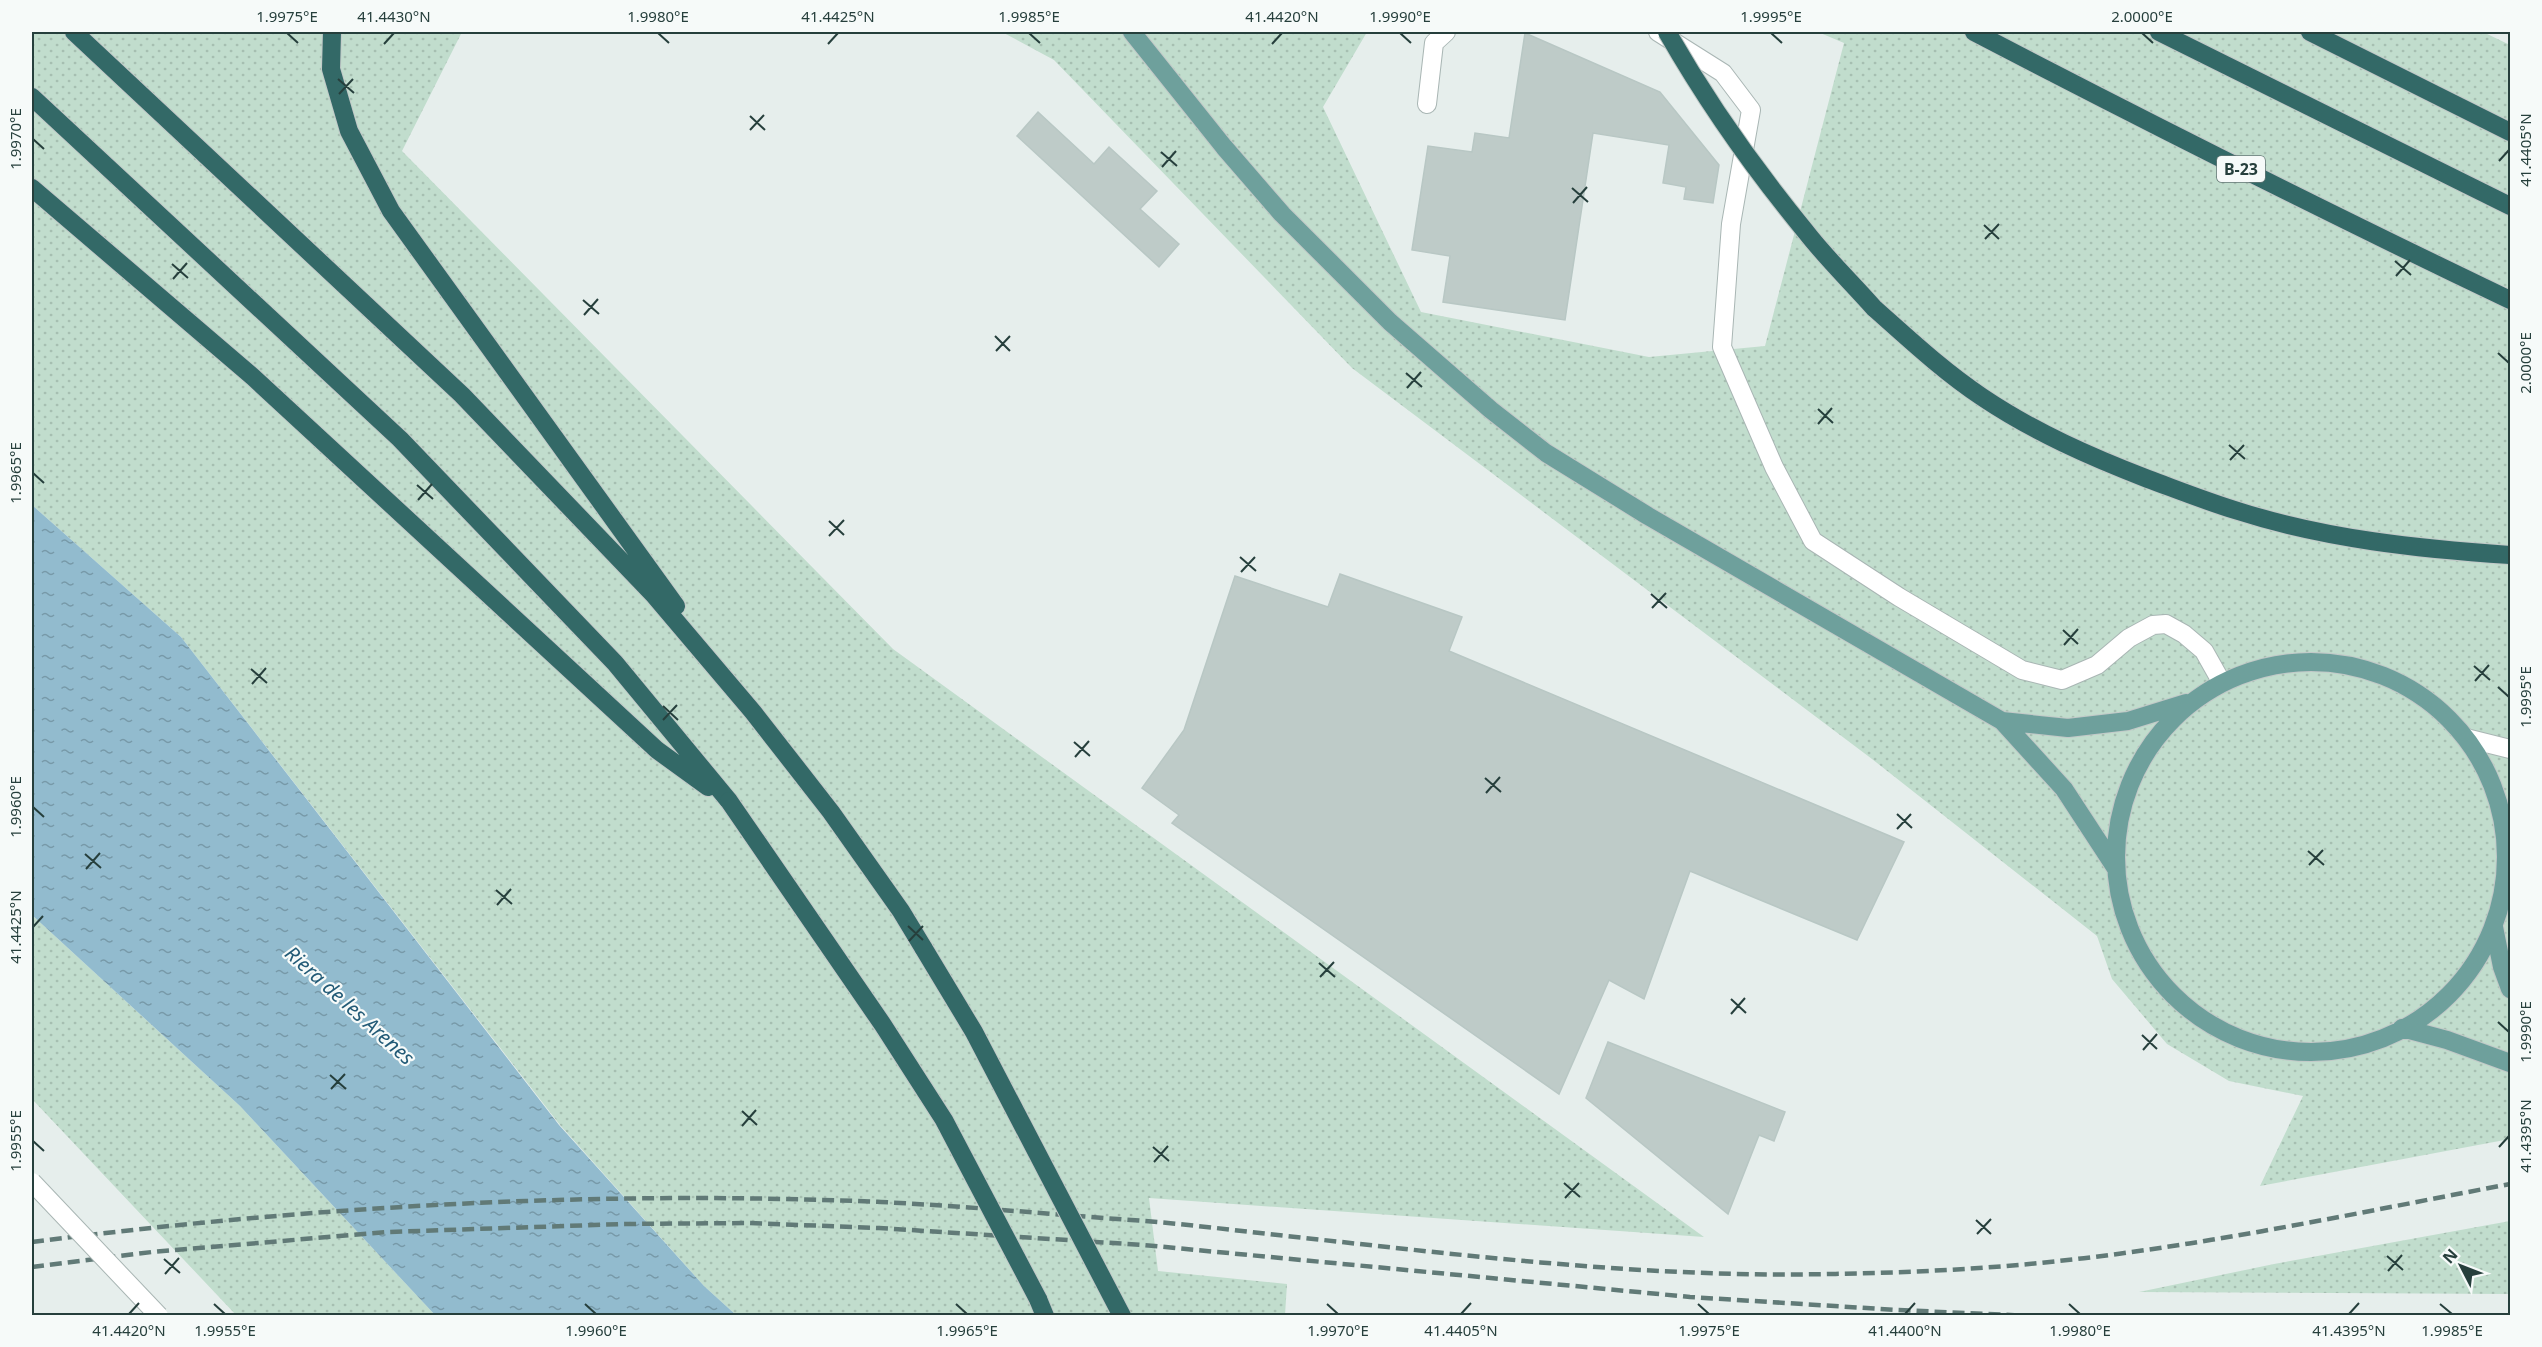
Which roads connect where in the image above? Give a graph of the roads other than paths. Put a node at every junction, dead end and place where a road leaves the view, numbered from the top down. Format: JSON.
{"nodes":[{"id":1,"x":74,"y":32,"type":"edge"},
{"id":2,"x":332,"y":32,"type":"edge"},
{"id":3,"x":1132,"y":32,"type":"edge"},
{"id":4,"x":1446,"y":32,"type":"edge"},
{"id":5,"x":1658,"y":32,"type":"edge"},
{"id":6,"x":1667,"y":32,"type":"edge"},
{"id":7,"x":1974,"y":32,"type":"edge"},
{"id":8,"x":2159,"y":32,"type":"edge"},
{"id":9,"x":2310,"y":32,"type":"edge"},
{"id":10,"x":32,"y":97,"type":"edge"},
{"id":11,"x":1427,"y":104,"type":"dead end"},
{"id":12,"x":2511,"y":132,"type":"edge"},
{"id":13,"x":32,"y":188,"type":"edge"},
{"id":14,"x":2511,"y":206,"type":"edge"},
{"id":15,"x":2511,"y":300,"type":"edge"},
{"id":16,"x":2511,"y":555,"type":"edge"},
{"id":17,"x":658,"y":590,"type":"junction"},
{"id":18,"x":2222,"y":683,"type":"junction"},
{"id":19,"x":2194,"y":700,"type":"junction"},
{"id":20,"x":2002,"y":721,"type":"junction"},
{"id":21,"x":2466,"y":738,"type":"junction"},
{"id":22,"x":2511,"y":749,"type":"edge"},
{"id":23,"x":729,"y":801,"type":"junction"},
{"id":24,"x":2115,"y":867,"type":"junction"},
{"id":25,"x":2508,"y":882,"type":"edge"},
{"id":26,"x":2494,"y":927,"type":"junction"},
{"id":27,"x":2511,"y":989,"type":"edge"},
{"id":28,"x":2402,"y":1028,"type":"junction"},
{"id":29,"x":2511,"y":1063,"type":"edge"},
{"id":30,"x":32,"y":1182,"type":"edge"},
{"id":31,"x":159,"y":1316,"type":"edge"},
{"id":32,"x":1045,"y":1316,"type":"edge"},
{"id":33,"x":1122,"y":1316,"type":"edge"}],
"edges":[{"from":1,"to":17,"type":"highway"},
{"from":2,"to":17,"type":"highway"},
{"from":3,"to":20,"type":"main road"},
{"from":4,"to":11,"type":"street"},
{"from":5,"to":18,"type":"street"},
{"from":6,"to":16,"type":"highway","bridge":true},
{"from":7,"to":15,"type":"highway","number":"B-23"},
{"from":8,"to":14,"type":"highway"},
{"from":9,"to":12,"type":"highway"},
{"from":10,"to":23,"type":"highway"},
{"from":13,"to":23,"type":"highway"},
{"from":17,"to":33,"type":"highway","bridge":true},
{"from":18,"to":19,"type":"main road"},
{"from":18,"to":21,"type":"main road"},
{"from":19,"to":20,"type":"main road"},
{"from":19,"to":24,"type":"main road"},
{"from":20,"to":24,"type":"main road"},
{"from":21,"to":22,"type":"street"},
{"from":21,"to":25,"type":"main road"},
{"from":23,"to":32,"type":"highway","bridge":true},
{"from":24,"to":28,"type":"main road"},
{"from":25,"to":26,"type":"main road"},
{"from":26,"to":27,"type":"main road"},
{"from":26,"to":28,"type":"main road"},
{"from":28,"to":29,"type":"main road"},
{"from":30,"to":31,"type":"street","bridge":true}]}
